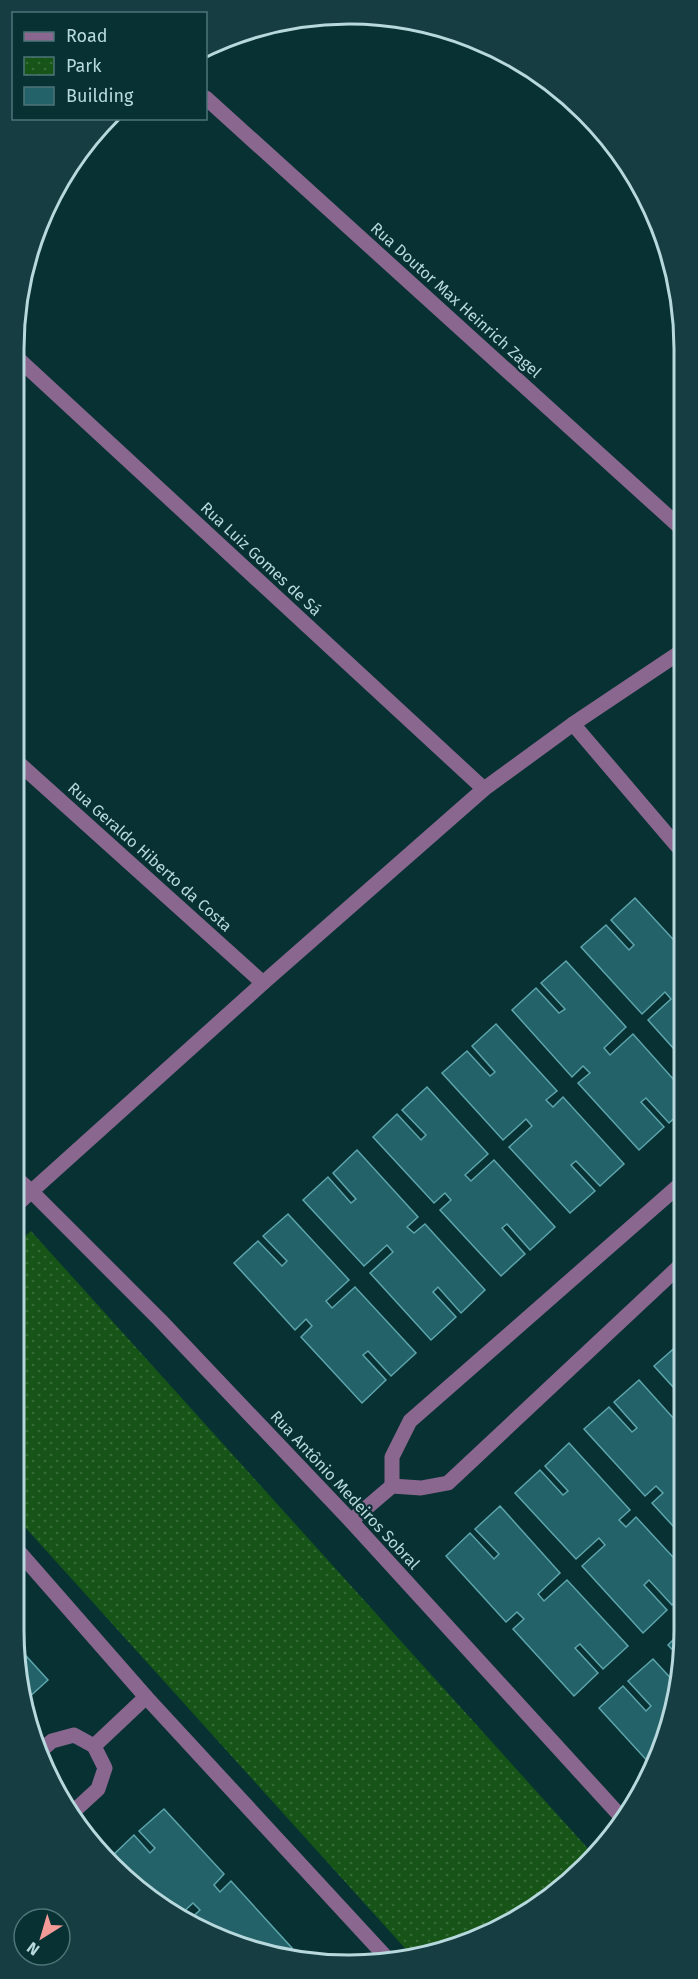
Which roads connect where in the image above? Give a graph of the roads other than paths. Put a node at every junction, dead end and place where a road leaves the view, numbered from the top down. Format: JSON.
{"nodes":[{"id":1,"x":207,"y":99,"type":"edge"},
{"id":2,"x":24,"y":363,"type":"edge"},
{"id":3,"x":674,"y":522,"type":"edge"},
{"id":4,"x":674,"y":656,"type":"edge"},
{"id":5,"x":573,"y":724,"type":"junction"},
{"id":6,"x":24,"y":767,"type":"edge"},
{"id":7,"x":484,"y":789,"type":"junction"},
{"id":8,"x":674,"y":842,"type":"edge"},
{"id":9,"x":263,"y":983,"type":"junction"},
{"id":10,"x":24,"y":1184,"type":"edge"},
{"id":11,"x":674,"y":1190,"type":"edge"},
{"id":12,"x":32,"y":1192,"type":"junction"},
{"id":13,"x":24,"y":1199,"type":"edge"},
{"id":14,"x":674,"y":1271,"type":"edge"},
{"id":15,"x":392,"y":1486,"type":"junction"},
{"id":16,"x":351,"y":1521,"type":"junction"},
{"id":17,"x":24,"y":1557,"type":"edge"},
{"id":18,"x":146,"y":1697,"type":"junction"},
{"id":19,"x":46,"y":1746,"type":"edge"},
{"id":20,"x":94,"y":1746,"type":"junction"},
{"id":21,"x":77,"y":1808,"type":"edge"},
{"id":22,"x":618,"y":1813,"type":"edge"},
{"id":23,"x":381,"y":1953,"type":"edge"}],
"edges":[{"from":1,"to":3,"type":"street","name":"Rua Doutor Max Heinrich Zagel"},
{"from":2,"to":7,"type":"street","name":"Rua Luiz Gomes de Sá"},
{"from":4,"to":5,"type":"street"},
{"from":5,"to":7,"type":"street"},
{"from":5,"to":8,"type":"street"},
{"from":6,"to":9,"type":"street","name":"Rua Geraldo Hiberto da Costa"},
{"from":7,"to":9,"type":"street"},
{"from":9,"to":12,"type":"street"},
{"from":10,"to":12,"type":"street","name":"Rua Antônio Medeiros Sobral"},
{"from":11,"to":15,"type":"street"},
{"from":12,"to":13,"type":"street"},
{"from":12,"to":16,"type":"street","name":"Rua Antônio Medeiros Sobral"},
{"from":14,"to":15,"type":"street"},
{"from":15,"to":16,"type":"street"},
{"from":16,"to":22,"type":"street","name":"Rua Antônio Medeiros Sobral"},
{"from":17,"to":18,"type":"street"},
{"from":18,"to":20,"type":"street"},
{"from":18,"to":23,"type":"street"},
{"from":19,"to":20,"type":"street"},
{"from":20,"to":21,"type":"street"}]}
